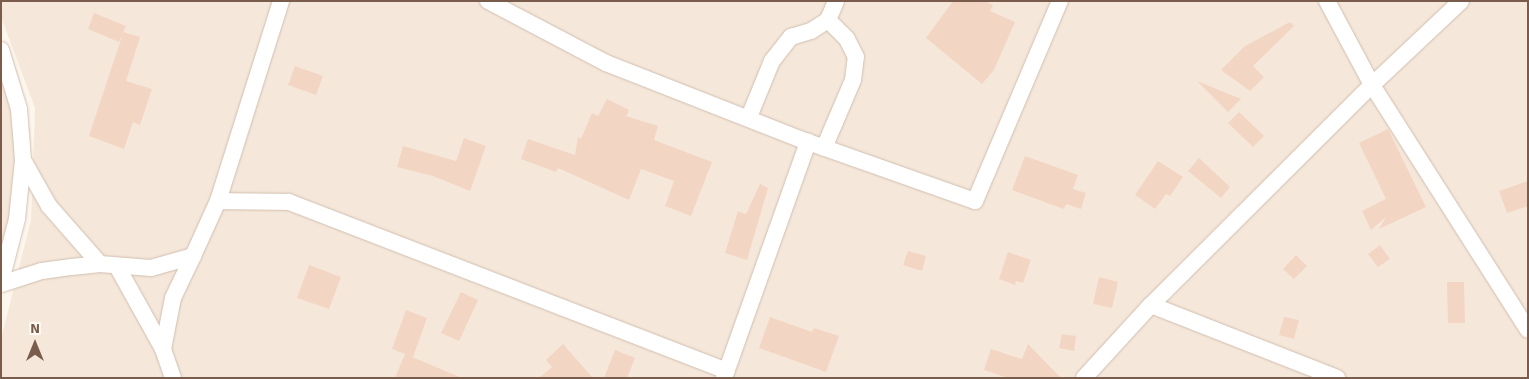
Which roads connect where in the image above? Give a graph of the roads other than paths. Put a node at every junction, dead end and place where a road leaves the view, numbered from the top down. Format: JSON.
{"nodes":[{"id":1,"x":282,"y":1,"type":"edge"},
{"id":2,"x":488,"y":1,"type":"edge"},
{"id":3,"x":836,"y":1,"type":"edge"},
{"id":4,"x":1060,"y":1,"type":"edge"},
{"id":5,"x":1328,"y":1,"type":"edge"},
{"id":6,"x":1461,"y":1,"type":"edge"},
{"id":7,"x":828,"y":20,"type":"junction"},
{"id":8,"x":1,"y":50,"type":"edge"},
{"id":9,"x":1372,"y":85,"type":"junction"},
{"id":10,"x":750,"y":117,"type":"junction"},
{"id":11,"x":808,"y":142,"type":"junction"},
{"id":12,"x":824,"y":148,"type":"junction"},
{"id":13,"x":23,"y":160,"type":"junction"},
{"id":14,"x":218,"y":202,"type":"junction"},
{"id":15,"x":193,"y":256,"type":"junction"},
{"id":16,"x":100,"y":264,"type":"junction"},
{"id":17,"x":118,"y":268,"type":"junction"},
{"id":18,"x":1,"y":282,"type":"edge"},
{"id":19,"x":1151,"y":305,"type":"junction"},
{"id":20,"x":1528,"y":330,"type":"edge"},
{"id":21,"x":163,"y":349,"type":"junction"},
{"id":22,"x":725,"y":374,"type":"edge"},
{"id":23,"x":172,"y":378,"type":"edge"},
{"id":24,"x":1084,"y":378,"type":"edge"},
{"id":25,"x":1337,"y":378,"type":"edge"}],
"edges":[{"from":1,"to":14,"type":"street"},
{"from":2,"to":10,"type":"street"},
{"from":3,"to":7,"type":"street"},
{"from":4,"to":12,"type":"street"},
{"from":5,"to":9,"type":"street"},
{"from":6,"to":9,"type":"street"},
{"from":7,"to":10,"type":"street"},
{"from":7,"to":12,"type":"street"},
{"from":8,"to":13,"type":"street"},
{"from":9,"to":19,"type":"street"},
{"from":9,"to":20,"type":"street"},
{"from":10,"to":11,"type":"street"},
{"from":11,"to":12,"type":"street"},
{"from":11,"to":22,"type":"street"},
{"from":13,"to":16,"type":"street"},
{"from":13,"to":18,"type":"street"},
{"from":14,"to":15,"type":"street"},
{"from":14,"to":22,"type":"street"},
{"from":15,"to":17,"type":"street"},
{"from":15,"to":21,"type":"street"},
{"from":16,"to":17,"type":"street"},
{"from":16,"to":18,"type":"street"},
{"from":17,"to":21,"type":"street"},
{"from":19,"to":24,"type":"street"},
{"from":19,"to":25,"type":"street"},
{"from":21,"to":23,"type":"street"}]}
